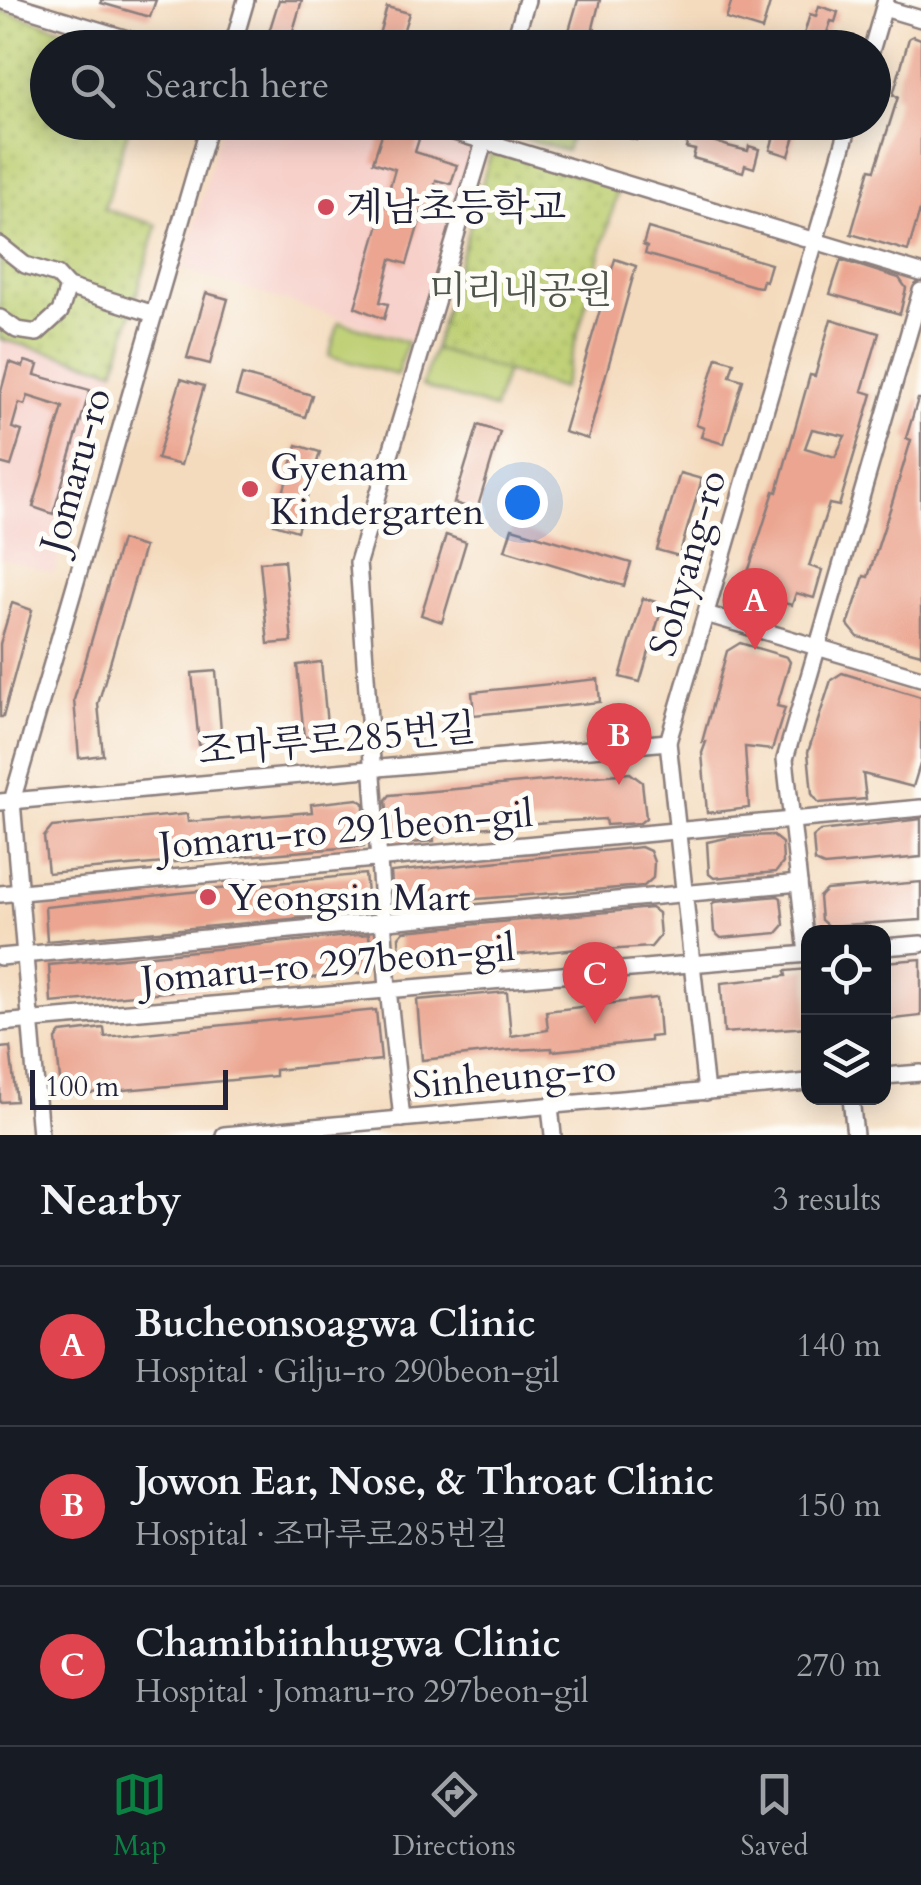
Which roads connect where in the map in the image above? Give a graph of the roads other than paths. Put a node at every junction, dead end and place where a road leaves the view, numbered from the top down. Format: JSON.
{"nodes":[{"id":1,"x":0,"y":0,"type":"edge"},
{"id":2,"x":246,"y":0,"type":"edge"},
{"id":3,"x":527,"y":0,"type":"edge"},
{"id":4,"x":885,"y":4,"type":"edge"},
{"id":5,"x":921,"y":19,"type":"edge"},
{"id":6,"x":98,"y":30,"type":"edge"},
{"id":7,"x":237,"y":30,"type":"edge"},
{"id":8,"x":518,"y":30,"type":"edge"},
{"id":9,"x":877,"y":30,"type":"edge"},
{"id":10,"x":205,"y":140,"type":"edge"},
{"id":11,"x":485,"y":140,"type":"joint"},
{"id":12,"x":845,"y":140,"type":"edge"},
{"id":13,"x":815,"y":242,"type":"junction"},
{"id":14,"x":0,"y":245,"type":"edge"},
{"id":15,"x":921,"y":272,"type":"edge"},
{"id":16,"x":68,"y":287,"type":"junction"},
{"id":17,"x":921,"y":291,"type":"edge"},
{"id":18,"x":154,"y":314,"type":"junction"},
{"id":19,"x":0,"y":318,"type":"edge"},
{"id":20,"x":706,"y":614,"type":"junction"},
{"id":21,"x":819,"y":648,"type":"junction"},
{"id":22,"x":921,"y":678,"type":"edge"},
{"id":23,"x":668,"y":742,"type":"junction"},
{"id":24,"x":373,"y":769,"type":"junction"},
{"id":25,"x":6,"y":801,"type":"edge"},
{"id":26,"x":921,"y":808,"type":"edge"},
{"id":27,"x":793,"y":822,"type":"junction"},
{"id":28,"x":678,"y":832,"type":"junction"},
{"id":29,"x":379,"y":859,"type":"junction"},
{"id":30,"x":800,"y":883,"type":"junction"},
{"id":31,"x":20,"y":892,"type":"junction"},
{"id":32,"x":0,"y":894,"type":"edge"},
{"id":33,"x":684,"y":895,"type":"junction"},
{"id":34,"x":384,"y":920,"type":"junction"},
{"id":35,"x":805,"y":925,"type":"edge"},
{"id":36,"x":921,"y":944,"type":"edge"},
{"id":37,"x":891,"y":946,"type":"edge"},
{"id":38,"x":25,"y":954,"type":"junction"},
{"id":39,"x":801,"y":955,"type":"edge"},
{"id":40,"x":0,"y":957,"type":"edge"},
{"id":41,"x":692,"y":965,"type":"junction"},
{"id":42,"x":388,"y":990,"type":"junction"},
{"id":43,"x":30,"y":1020,"type":"junction"},
{"id":44,"x":0,"y":1023,"type":"edge"},
{"id":45,"x":921,"y":1072,"type":"edge"},
{"id":46,"x":891,"y":1075,"type":"edge"},
{"id":47,"x":801,"y":1083,"type":"edge"},
{"id":48,"x":706,"y":1092,"type":"junction"},
{"id":49,"x":852,"y":1105,"type":"edge"},
{"id":50,"x":550,"y":1106,"type":"junction"},
{"id":51,"x":402,"y":1119,"type":"junction"},
{"id":52,"x":40,"y":1135,"type":"edge"},
{"id":53,"x":224,"y":1135,"type":"edge"},
{"id":54,"x":553,"y":1135,"type":"edge"},
{"id":55,"x":854,"y":1135,"type":"edge"}],
"edges":[{"from":1,"to":6,"type":"street"},
{"from":2,"to":7,"type":"street"},
{"from":3,"to":8,"type":"street"},
{"from":4,"to":5,"type":"street"},
{"from":4,"to":9,"type":"street"},
{"from":10,"to":18,"type":"street","name":"Jomaru-ro"},
{"from":11,"to":13,"type":"street"},
{"from":11,"to":24,"type":"street"},
{"from":12,"to":13,"type":"street","name":"Sohyang-ro"},
{"from":13,"to":15,"type":"street"},
{"from":13,"to":20,"type":"street","name":"Sohyang-ro"},
{"from":14,"to":16,"type":"street"},
{"from":16,"to":18,"type":"street"},
{"from":16,"to":19,"type":"street"},
{"from":17,"to":21,"type":"street"},
{"from":18,"to":25,"type":"street","name":"Jomaru-ro"},
{"from":20,"to":21,"type":"street"},
{"from":20,"to":23,"type":"street","name":"Sohyang-ro"},
{"from":21,"to":22,"type":"street"},
{"from":21,"to":27,"type":"street"},
{"from":23,"to":24,"type":"street","name":"조마루로285번길"},
{"from":23,"to":28,"type":"street","name":"Sohyang-ro"},
{"from":24,"to":25,"type":"street","name":"조마루로285번길"},
{"from":24,"to":29,"type":"street"},
{"from":25,"to":31,"type":"street","name":"Jomaru-ro"},
{"from":26,"to":27,"type":"street","name":"Jomaru-ro 291beon-gil"},
{"from":27,"to":28,"type":"street","name":"Jomaru-ro 291beon-gil"},
{"from":27,"to":30,"type":"street"},
{"from":28,"to":29,"type":"street","name":"Jomaru-ro 291beon-gil"},
{"from":28,"to":33,"type":"street","name":"Sohyang-ro"},
{"from":29,"to":31,"type":"street","name":"Jomaru-ro 291beon-gil"},
{"from":29,"to":34,"type":"street"},
{"from":30,"to":33,"type":"street"},
{"from":30,"to":35,"type":"street"},
{"from":31,"to":32,"type":"street","name":"Jomaru-ro 291beon-gil"},
{"from":31,"to":38,"type":"street","name":"Jomaru-ro"},
{"from":33,"to":34,"type":"street"},
{"from":33,"to":41,"type":"street","name":"Sohyang-ro"},
{"from":34,"to":38,"type":"street"},
{"from":34,"to":42,"type":"street"},
{"from":36,"to":37,"type":"street"},
{"from":38,"to":40,"type":"street"},
{"from":38,"to":43,"type":"street","name":"Jomaru-ro"},
{"from":39,"to":41,"type":"street","name":"Jomaru-ro 297beon-gil"},
{"from":41,"to":42,"type":"street","name":"Jomaru-ro 297beon-gil"},
{"from":41,"to":48,"type":"street","name":"Sohyang-ro"},
{"from":42,"to":43,"type":"street","name":"Jomaru-ro 297beon-gil"},
{"from":42,"to":51,"type":"street"},
{"from":43,"to":44,"type":"street","name":"Jomaru-ro 297beon-gil"},
{"from":43,"to":52,"type":"street","name":"Jomaru-ro"},
{"from":45,"to":46,"type":"street"},
{"from":47,"to":48,"type":"street","name":"Sinheung-ro"},
{"from":48,"to":50,"type":"street","name":"Sinheung-ro"},
{"from":49,"to":55,"type":"street"},
{"from":50,"to":51,"type":"street","name":"Sinheung-ro"},
{"from":50,"to":54,"type":"street"},
{"from":51,"to":53,"type":"street","name":"Sinheung-ro"}]}
